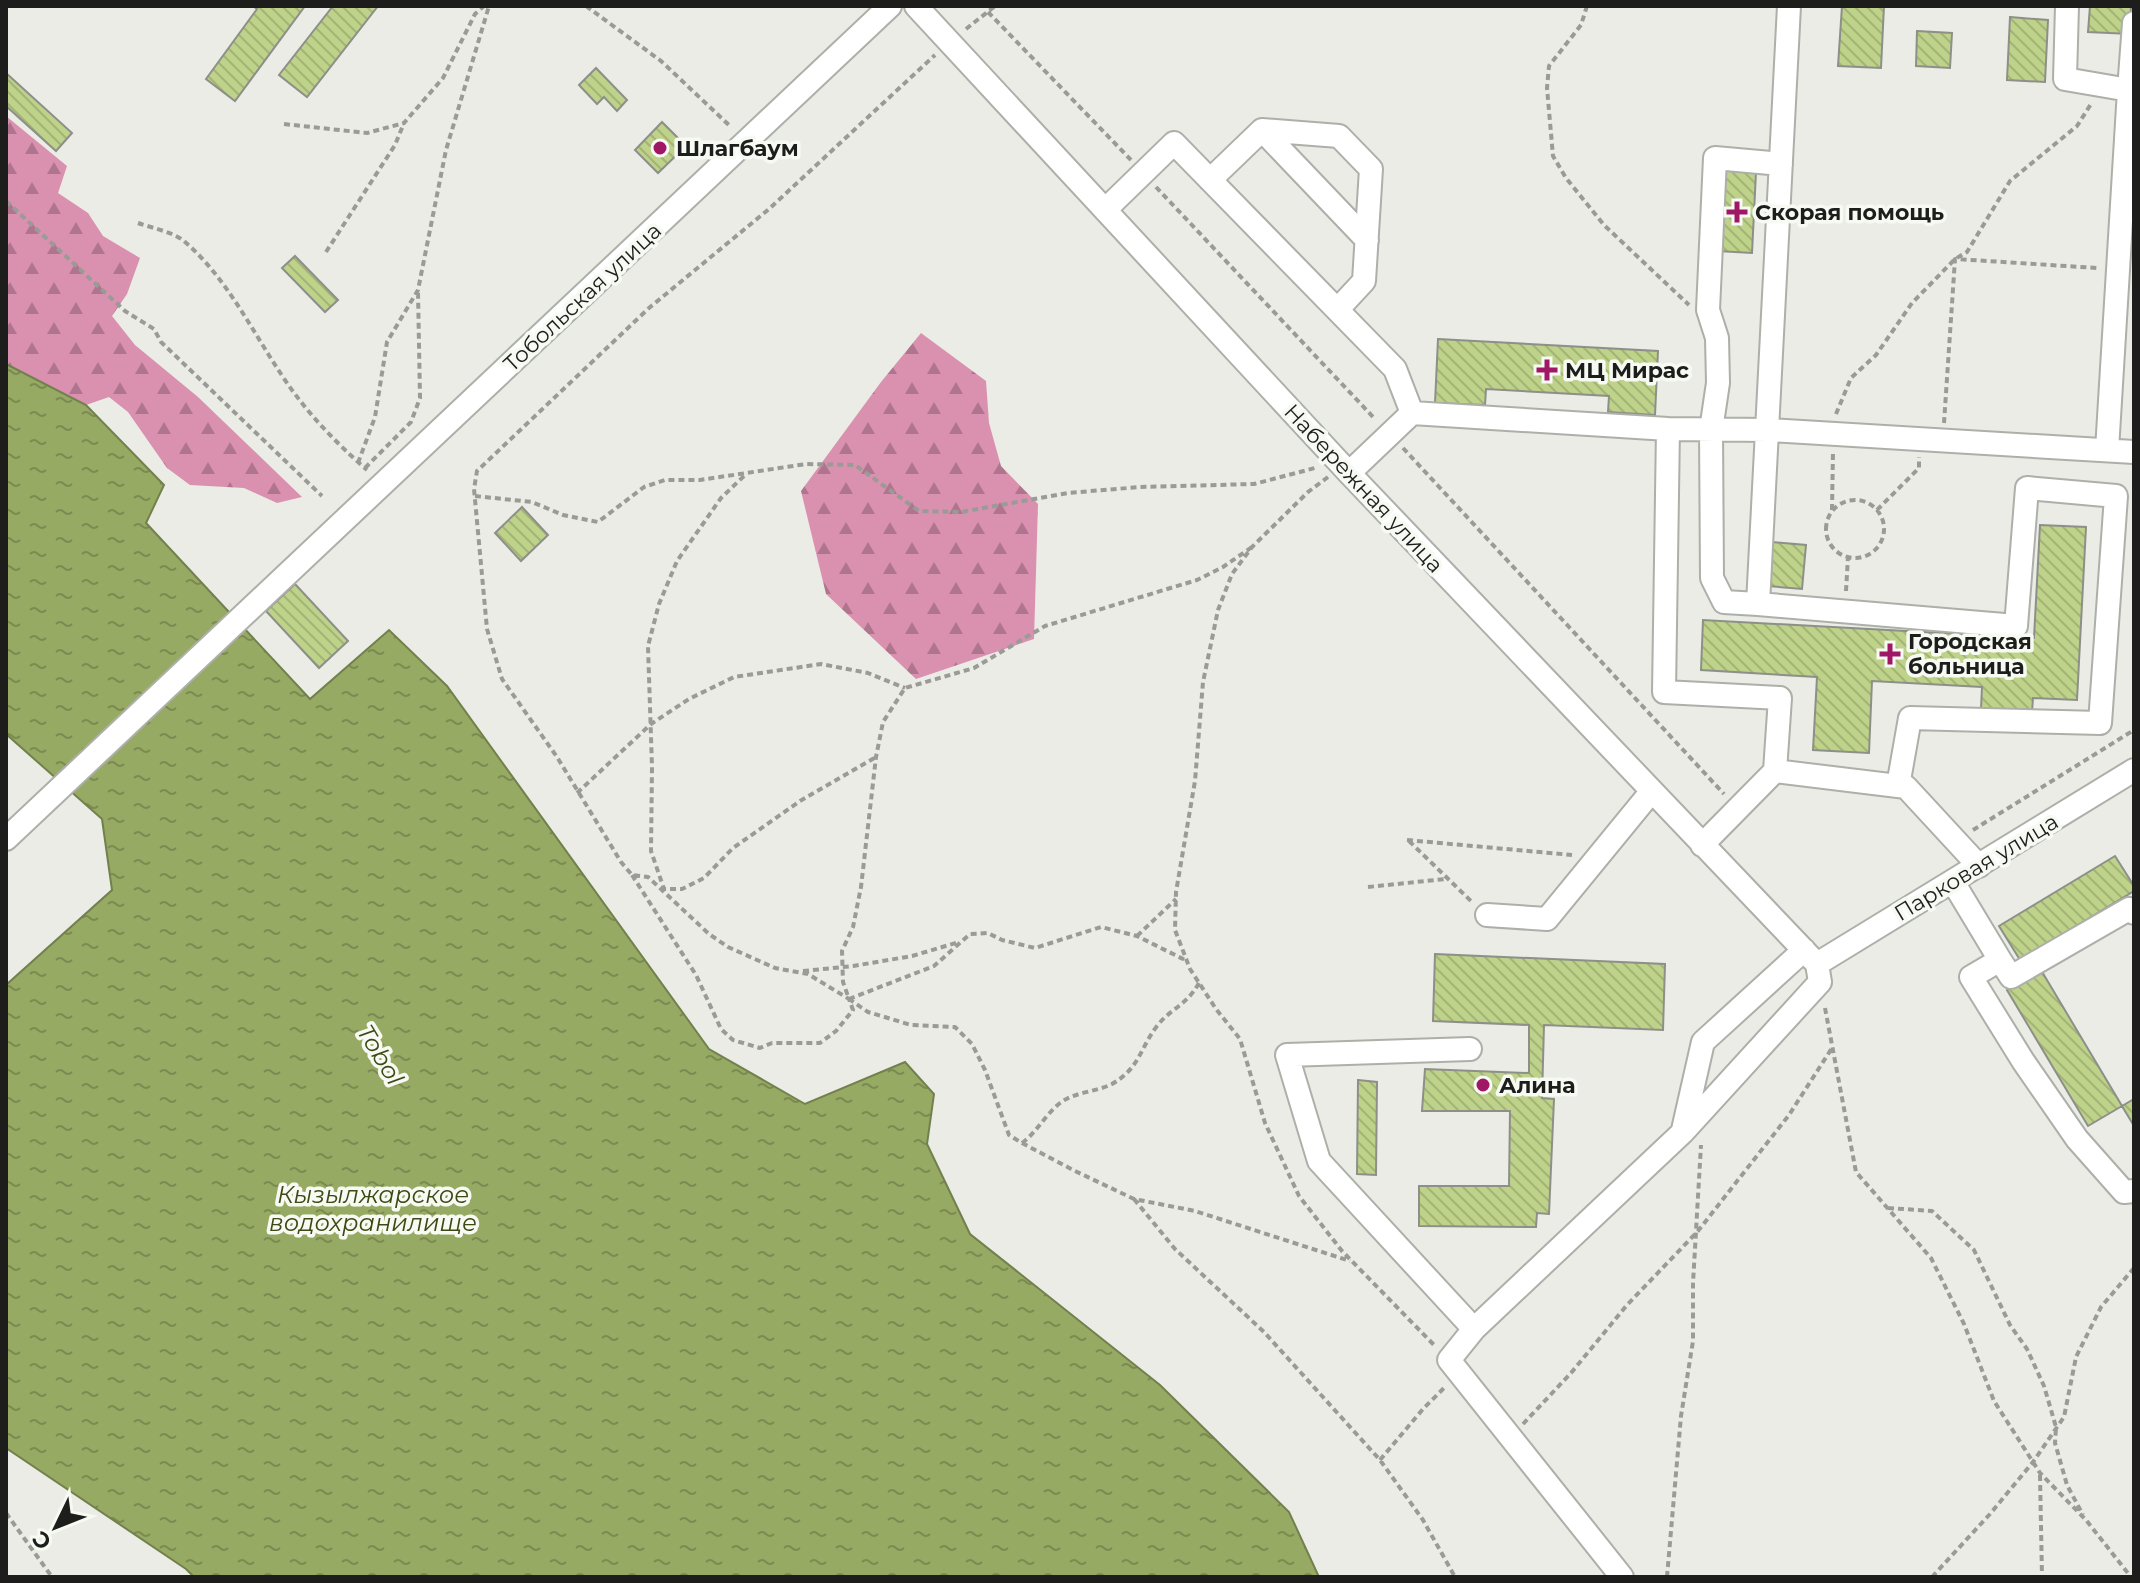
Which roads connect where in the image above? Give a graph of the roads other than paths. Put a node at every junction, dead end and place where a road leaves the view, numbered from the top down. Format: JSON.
{"nodes":[{"id":1,"x":890,"y":6,"type":"edge"},
{"id":2,"x":916,"y":6,"type":"edge"},
{"id":3,"x":1789,"y":6,"type":"edge"},
{"id":4,"x":2067,"y":6,"type":"edge"},
{"id":5,"x":2134,"y":23,"type":"edge"},
{"id":6,"x":2129,"y":90,"type":"junction"},
{"id":7,"x":1262,"y":130,"type":"junction"},
{"id":8,"x":1781,"y":164,"type":"junction"},
{"id":9,"x":1210,"y":180,"type":"junction"},
{"id":10,"x":1105,"y":210,"type":"junction"},
{"id":11,"x":1367,"y":240,"type":"junction"},
{"id":12,"x":1338,"y":309,"type":"junction"},
{"id":13,"x":1412,"y":413,"type":"junction"},
{"id":14,"x":1668,"y":429,"type":"junction"},
{"id":15,"x":1711,"y":430,"type":"junction"},
{"id":16,"x":1768,"y":430,"type":"junction"},
{"id":17,"x":2107,"y":450,"type":"junction"},
{"id":18,"x":2134,"y":452,"type":"edge"},
{"id":19,"x":1343,"y":472,"type":"junction"},
{"id":20,"x":1758,"y":604,"type":"junction"},
{"id":21,"x":2134,"y":770,"type":"edge"},
{"id":22,"x":1775,"y":771,"type":"junction"},
{"id":23,"x":1898,"y":786,"type":"junction"},
{"id":24,"x":1651,"y":792,"type":"junction"},
{"id":25,"x":6,"y":839,"type":"edge"},
{"id":26,"x":1702,"y":845,"type":"junction"},
{"id":27,"x":1979,"y":866,"type":"junction"},
{"id":28,"x":1953,"y":882,"type":"junction"},
{"id":29,"x":2134,"y":913,"type":"edge"},
{"id":30,"x":1487,"y":915,"type":"road end"},
{"id":31,"x":2000,"y":960,"type":"junction"},
{"id":32,"x":1814,"y":965,"type":"junction"},
{"id":33,"x":1470,"y":1049,"type":"dead end"},
{"id":34,"x":1683,"y":1132,"type":"junction"},
{"id":35,"x":2134,"y":1191,"type":"edge"},
{"id":36,"x":1474,"y":1329,"type":"junction"},
{"id":37,"x":1622,"y":1577,"type":"edge"}],
"edges":[{"from":1,"to":25,"type":"street","name":"Тобольская улица"},
{"from":2,"to":10,"type":"street","name":"Набережная улица"},
{"from":3,"to":8,"type":"street"},
{"from":4,"to":6,"type":"street"},
{"from":5,"to":6,"type":"street"},
{"from":6,"to":17,"type":"street"},
{"from":7,"to":9,"type":"street"},
{"from":7,"to":11,"type":"street"},
{"from":7,"to":11,"type":"street"},
{"from":8,"to":15,"type":"street"},
{"from":8,"to":16,"type":"street"},
{"from":9,"to":10,"type":"street"},
{"from":9,"to":12,"type":"street"},
{"from":10,"to":19,"type":"street","name":"Набережная улица"},
{"from":11,"to":12,"type":"street"},
{"from":12,"to":13,"type":"street"},
{"from":13,"to":14,"type":"street"},
{"from":13,"to":19,"type":"street"},
{"from":14,"to":15,"type":"street"},
{"from":14,"to":22,"type":"street"},
{"from":15,"to":16,"type":"street"},
{"from":15,"to":20,"type":"street"},
{"from":16,"to":17,"type":"street"},
{"from":16,"to":20,"type":"street"},
{"from":17,"to":18,"type":"street"},
{"from":19,"to":24,"type":"street","name":"Набережная улица"},
{"from":20,"to":23,"type":"street"},
{"from":21,"to":27,"type":"street","name":"Парковая улица"},
{"from":22,"to":23,"type":"street"},
{"from":22,"to":26,"type":"street"},
{"from":23,"to":27,"type":"street"},
{"from":24,"to":26,"type":"street","name":"Набережная улица"},
{"from":24,"to":30,"type":"street"},
{"from":26,"to":32,"type":"street","name":"Набережная улица"},
{"from":27,"to":28,"type":"street","name":"Парковая улица"},
{"from":28,"to":31,"type":"street"},
{"from":28,"to":32,"type":"street","name":"Парковая улица"},
{"from":29,"to":31,"type":"street"},
{"from":31,"to":35,"type":"street"},
{"from":32,"to":34,"type":"street"},
{"from":32,"to":34,"type":"street"},
{"from":33,"to":36,"type":"street"},
{"from":34,"to":36,"type":"street"},
{"from":36,"to":37,"type":"street"}]}
